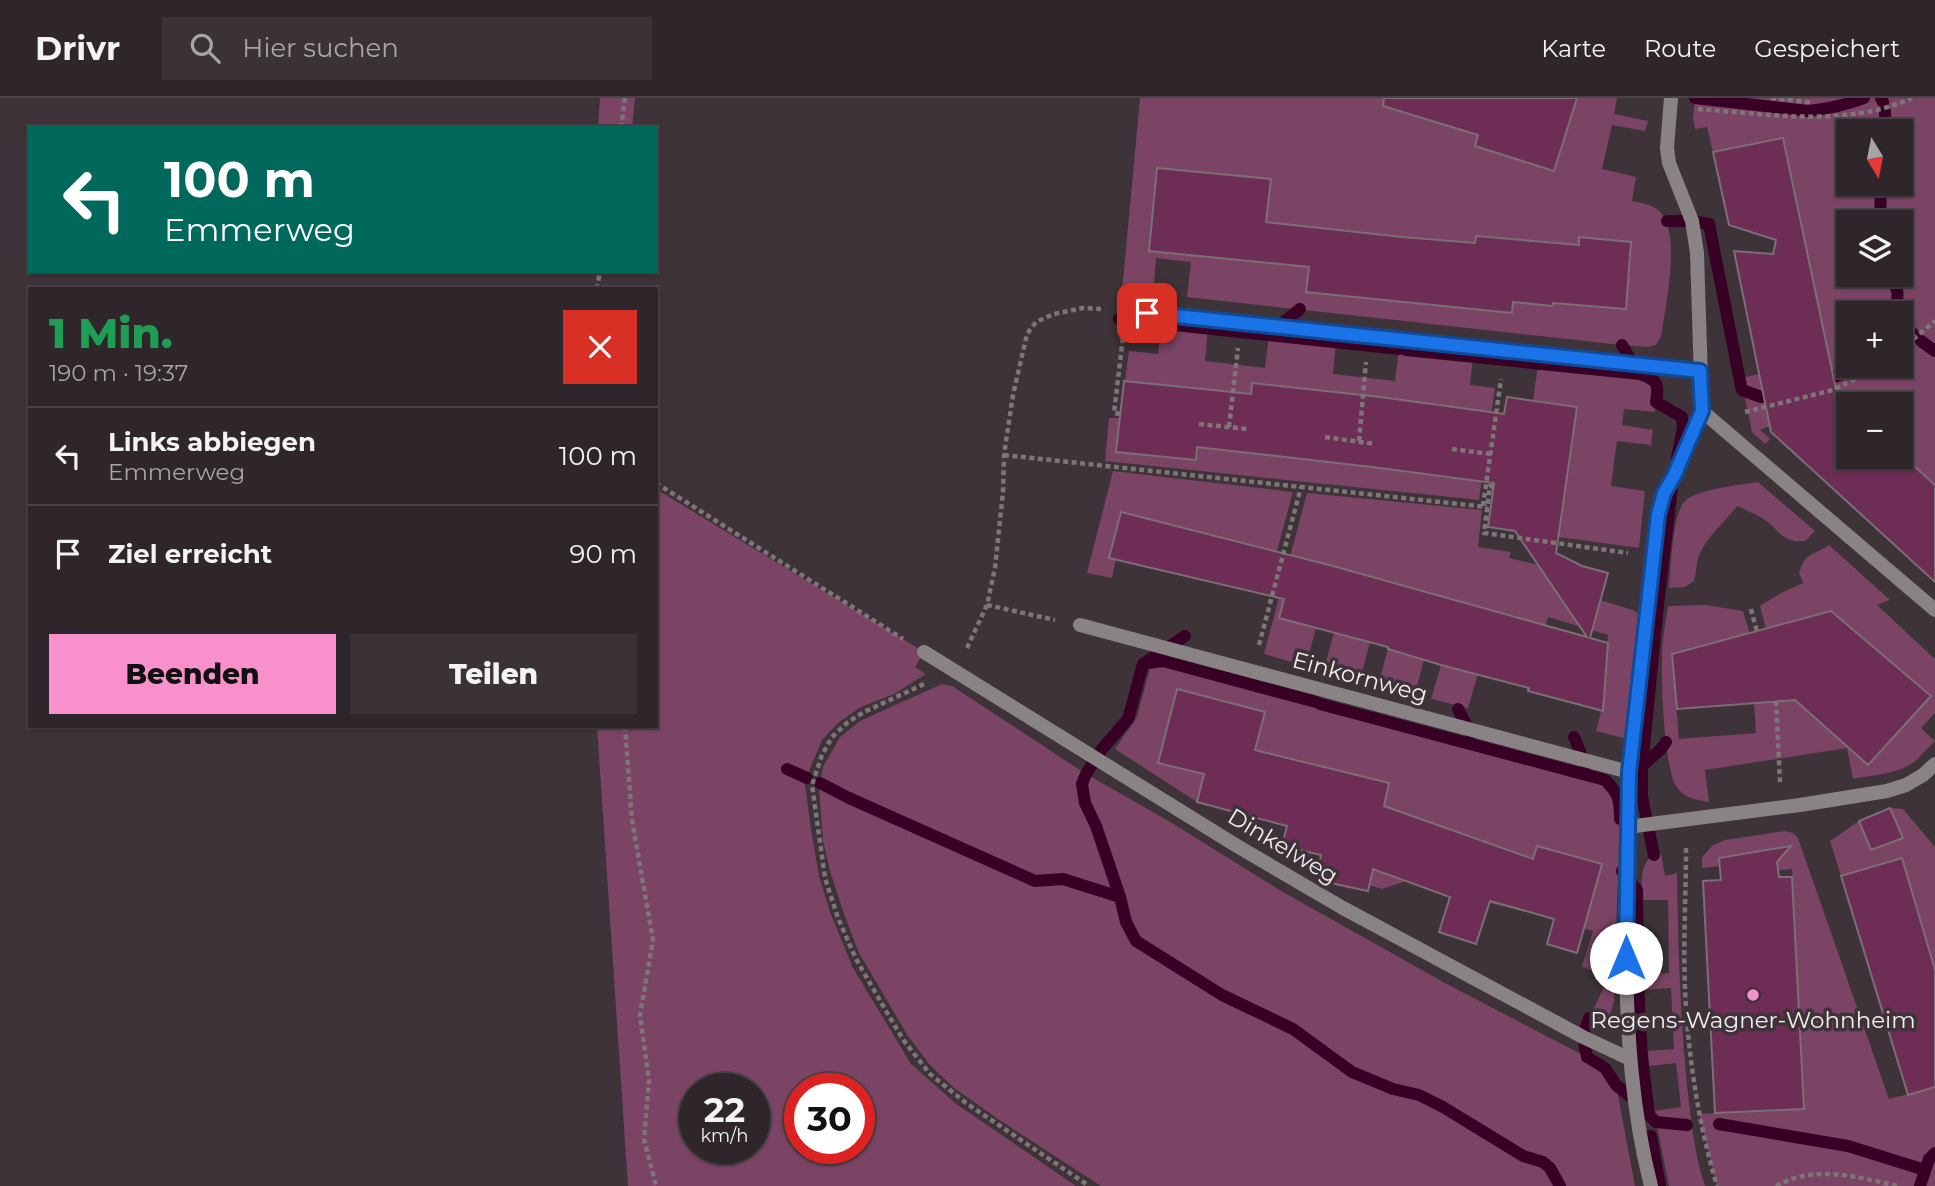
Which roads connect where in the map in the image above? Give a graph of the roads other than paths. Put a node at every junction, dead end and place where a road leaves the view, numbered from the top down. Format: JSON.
{"nodes":[{"id":1,"x":1670,"y":103,"type":"edge"},
{"id":2,"x":1125,"y":311,"type":"road end"},
{"id":3,"x":1700,"y":371,"type":"junction"},
{"id":4,"x":1702,"y":411,"type":"junction"},
{"id":5,"x":1935,"y":610,"type":"edge"},
{"id":6,"x":1080,"y":625,"type":"road end"},
{"id":7,"x":924,"y":652,"type":"road end"},
{"id":8,"x":1935,"y":764,"type":"edge"},
{"id":9,"x":1629,"y":772,"type":"junction"},
{"id":10,"x":1626,"y":827,"type":"junction"},
{"id":11,"x":1630,"y":1059,"type":"junction"},
{"id":12,"x":1651,"y":1186,"type":"edge"}],
"edges":[{"from":1,"to":3,"type":"street"},
{"from":2,"to":3,"type":"street"},
{"from":3,"to":4,"type":"street"},
{"from":4,"to":5,"type":"street"},
{"from":4,"to":9,"type":"street"},
{"from":6,"to":9,"type":"street","name":"Einkornweg"},
{"from":7,"to":11,"type":"street","name":"Dinkelweg"},
{"from":8,"to":10,"type":"street"},
{"from":9,"to":10,"type":"street"},
{"from":10,"to":11,"type":"street"},
{"from":11,"to":12,"type":"street"}]}
